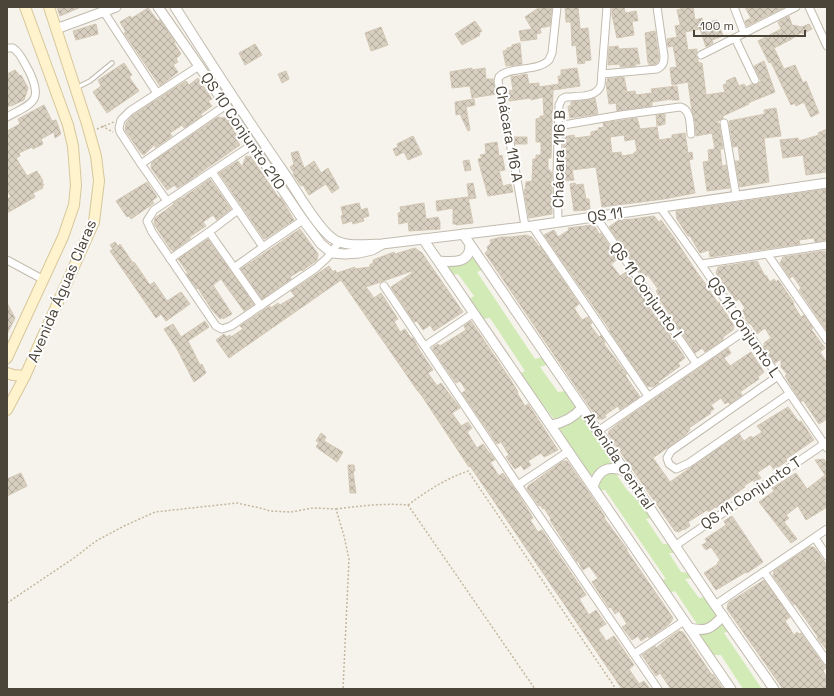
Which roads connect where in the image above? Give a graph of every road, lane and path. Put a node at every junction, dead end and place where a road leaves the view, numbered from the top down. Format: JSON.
{"nodes":[{"id":1,"x":25,"y":7,"type":"edge"},
{"id":2,"x":48,"y":7,"type":"edge"},
{"id":3,"x":116,"y":7,"type":"edge"},
{"id":4,"x":158,"y":7,"type":"edge"},
{"id":5,"x":175,"y":7,"type":"edge"},
{"id":6,"x":557,"y":7,"type":"edge"},
{"id":7,"x":607,"y":7,"type":"edge"},
{"id":8,"x":657,"y":7,"type":"edge"},
{"id":9,"x":734,"y":7,"type":"edge"},
{"id":10,"x":796,"y":7,"type":"edge"},
{"id":11,"x":809,"y":7,"type":"edge"},
{"id":12,"x":104,"y":12,"type":"junction"},
{"id":13,"x":56,"y":30,"type":"junction"},
{"id":14,"x":744,"y":33,"type":"junction"},
{"id":15,"x":735,"y":38,"type":"junction"},
{"id":16,"x":827,"y":46,"type":"edge"},
{"id":17,"x":7,"y":48,"type":"edge"},
{"id":18,"x":701,"y":55,"type":"dead end"},
{"id":19,"x":112,"y":63,"type":"dead end"},
{"id":20,"x":199,"y":66,"type":"junction"},
{"id":21,"x":602,"y":74,"type":"junction"},
{"id":22,"x":755,"y":80,"type":"dead end"},
{"id":23,"x":75,"y":88,"type":"junction"},
{"id":24,"x":157,"y":93,"type":"junction"},
{"id":25,"x":226,"y":105,"type":"junction"},
{"id":26,"x":7,"y":117,"type":"edge"},
{"id":27,"x":121,"y":122,"type":"junction"},
{"id":28,"x":724,"y":123,"type":"dead end"},
{"id":29,"x":558,"y":126,"type":"junction"},
{"id":30,"x":90,"y":132,"type":"junction"},
{"id":31,"x":691,"y":134,"type":"dead end"},
{"id":32,"x":252,"y":144,"type":"junction"},
{"id":33,"x":140,"y":164,"type":"junction"},
{"id":34,"x":212,"y":172,"type":"junction"},
{"id":35,"x":827,"y":182,"type":"edge"},
{"id":36,"x":736,"y":195,"type":"junction"},
{"id":37,"x":167,"y":201,"type":"junction"},
{"id":38,"x":660,"y":207,"type":"junction"},
{"id":39,"x":238,"y":210,"type":"junction"},
{"id":40,"x":596,"y":217,"type":"junction"},
{"id":41,"x":303,"y":220,"type":"junction"},
{"id":42,"x":558,"y":221,"type":"junction"},
{"id":43,"x":528,"y":226,"type":"junction"},
{"id":44,"x":209,"y":232,"type":"junction"},
{"id":45,"x":463,"y":234,"type":"junction"},
{"id":46,"x":423,"y":239,"type":"junction"},
{"id":47,"x":339,"y":242,"type":"junction"},
{"id":48,"x":382,"y":244,"type":"junction"},
{"id":49,"x":470,"y":245,"type":"junction"},
{"id":50,"x":827,"y":245,"type":"edge"},
{"id":51,"x":263,"y":247,"type":"junction"},
{"id":52,"x":332,"y":253,"type":"junction"},
{"id":53,"x":768,"y":254,"type":"junction"},
{"id":54,"x":170,"y":259,"type":"junction"},
{"id":55,"x":7,"y":260,"type":"edge"},
{"id":56,"x":439,"y":261,"type":"junction"},
{"id":57,"x":701,"y":264,"type":"junction"},
{"id":58,"x":235,"y":267,"type":"junction"},
{"id":59,"x":44,"y":280,"type":"junction"},
{"id":60,"x":384,"y":286,"type":"dead end"},
{"id":61,"x":261,"y":306,"type":"junction"},
{"id":62,"x":474,"y":313,"type":"junction"},
{"id":63,"x":746,"y":330,"type":"junction"},
{"id":64,"x":827,"y":340,"type":"edge"},
{"id":65,"x":425,"y":346,"type":"junction"},
{"id":66,"x":7,"y":358,"type":"edge"},
{"id":67,"x":696,"y":363,"type":"junction"},
{"id":68,"x":7,"y":373,"type":"edge"},
{"id":69,"x":25,"y":376,"type":"junction"},
{"id":70,"x":778,"y":376,"type":"junction"},
{"id":71,"x":789,"y":394,"type":"junction"},
{"id":72,"x":648,"y":396,"type":"junction"},
{"id":73,"x":582,"y":408,"type":"junction"},
{"id":74,"x":7,"y":410,"type":"edge"},
{"id":75,"x":551,"y":425,"type":"junction"},
{"id":76,"x":598,"y":431,"type":"junction"},
{"id":77,"x":826,"y":444,"type":"edge"},
{"id":78,"x":569,"y":451,"type":"junction"},
{"id":79,"x":625,"y":471,"type":"junction"},
{"id":80,"x":518,"y":485,"type":"junction"},
{"id":81,"x":593,"y":487,"type":"junction"},
{"id":82,"x":408,"y":505,"type":"junction"},
{"id":83,"x":336,"y":509,"type":"junction"},
{"id":84,"x":827,"y":530,"type":"edge"},
{"id":85,"x":815,"y":538,"type":"junction"},
{"id":86,"x":676,"y":545,"type":"junction"},
{"id":87,"x":827,"y":556,"type":"edge"},
{"id":88,"x":764,"y":572,"type":"junction"},
{"id":89,"x":7,"y":603,"type":"edge"},
{"id":90,"x":715,"y":605,"type":"junction"},
{"id":91,"x":723,"y":616,"type":"junction"},
{"id":92,"x":687,"y":625,"type":"junction"},
{"id":93,"x":634,"y":654,"type":"junction"},
{"id":94,"x":827,"y":662,"type":"edge"},
{"id":95,"x":343,"y":689,"type":"edge"},
{"id":96,"x":535,"y":689,"type":"edge"},
{"id":97,"x":616,"y":689,"type":"edge"},
{"id":98,"x":658,"y":689,"type":"edge"},
{"id":99,"x":731,"y":689,"type":"edge"},
{"id":100,"x":774,"y":689,"type":"edge"}],
"edges":[{"from":1,"to":59,"type":"main road","name":"Avenida Águas Claras"},
{"from":2,"to":13,"type":"main road","name":"Avenida Águas Claras"},
{"from":3,"to":12,"type":"street"},
{"from":4,"to":20,"type":"street","name":"QS 10 Conjunto 210"},
{"from":5,"to":47,"type":"street","name":"QS 10 Conjunto 210"},
{"from":6,"to":43,"type":"street","name":"Chácara 116 A"},
{"from":7,"to":21,"type":"street","name":"Chácara 116 B"},
{"from":8,"to":21,"type":"street"},
{"from":9,"to":14,"type":"street"},
{"from":10,"to":14,"type":"street"},
{"from":11,"to":16,"type":"street"},
{"from":12,"to":13,"type":"street"},
{"from":12,"to":24,"type":"street"},
{"from":13,"to":23,"type":"main road","name":"Avenida Águas Claras"},
{"from":14,"to":15,"type":"street"},
{"from":15,"to":18,"type":"street"},
{"from":15,"to":22,"type":"street"},
{"from":17,"to":26,"type":"street"},
{"from":19,"to":23,"type":"lane"},
{"from":20,"to":24,"type":"street"},
{"from":20,"to":25,"type":"street","name":"QS 10 Conjunto 210"},
{"from":21,"to":29,"type":"street","name":"Chácara 116 B"},
{"from":23,"to":30,"type":"main road","name":"Avenida Águas Claras"},
{"from":24,"to":27,"type":"street"},
{"from":25,"to":32,"type":"street","name":"QS 10 Conjunto 210"},
{"from":25,"to":33,"type":"street"},
{"from":27,"to":30,"type":"path"},
{"from":27,"to":33,"type":"street"},
{"from":28,"to":36,"type":"street"},
{"from":29,"to":31,"type":"street"},
{"from":29,"to":42,"type":"street","name":"Chácara 116 B"},
{"from":30,"to":69,"type":"main road","name":"Avenida Águas Claras"},
{"from":32,"to":34,"type":"street"},
{"from":32,"to":41,"type":"street","name":"QS 10 Conjunto 210"},
{"from":33,"to":37,"type":"street"},
{"from":34,"to":37,"type":"street"},
{"from":34,"to":39,"type":"street"},
{"from":35,"to":36,"type":"street","name":"QS 11"},
{"from":36,"to":38,"type":"street","name":"QS 11"},
{"from":37,"to":54,"type":"street"},
{"from":38,"to":40,"type":"street","name":"QS 11"},
{"from":38,"to":57,"type":"street","name":"QS 11 Conjunto L"},
{"from":39,"to":44,"type":"street"},
{"from":39,"to":51,"type":"street"},
{"from":40,"to":42,"type":"street","name":"QS 11"},
{"from":40,"to":67,"type":"street","name":"QS 11 Conjunto I"},
{"from":41,"to":51,"type":"street"},
{"from":41,"to":52,"type":"street","name":"QS 10 Conjunto 210"},
{"from":42,"to":43,"type":"street","name":"QS 11"},
{"from":43,"to":45,"type":"street","name":"QS 11"},
{"from":43,"to":72,"type":"street"},
{"from":44,"to":54,"type":"street"},
{"from":44,"to":58,"type":"street"},
{"from":45,"to":46,"type":"street","name":"QS 11"},
{"from":45,"to":49,"type":"street","name":"Avenida Central"},
{"from":46,"to":48,"type":"street","name":"QS 11"},
{"from":46,"to":56,"type":"street"},
{"from":47,"to":48,"type":"street","name":"QS 11"},
{"from":47,"to":52,"type":"street"},
{"from":48,"to":52,"type":"street","name":"QS 11"},
{"from":49,"to":56,"type":"street"},
{"from":49,"to":73,"type":"street","name":"Avenida Central"},
{"from":50,"to":53,"type":"street"},
{"from":51,"to":58,"type":"street"},
{"from":52,"to":61,"type":"street"},
{"from":53,"to":57,"type":"street"},
{"from":53,"to":64,"type":"street"},
{"from":54,"to":61,"type":"street"},
{"from":55,"to":59,"type":"street"},
{"from":56,"to":62,"type":"street"},
{"from":57,"to":63,"type":"street","name":"QS 11 Conjunto L"},
{"from":58,"to":61,"type":"street"},
{"from":59,"to":66,"type":"main road","name":"Avenida Águas Claras"},
{"from":60,"to":65,"type":"street"},
{"from":62,"to":65,"type":"street"},
{"from":62,"to":75,"type":"street"},
{"from":63,"to":67,"type":"street"},
{"from":63,"to":70,"type":"street","name":"QS 11 Conjunto L"},
{"from":65,"to":80,"type":"street"},
{"from":67,"to":72,"type":"street"},
{"from":68,"to":69,"type":"main road"},
{"from":69,"to":74,"type":"main road","name":"Avenida Águas Claras"},
{"from":70,"to":71,"type":"street","name":"QS 11 Conjunto L"},
{"from":70,"to":71,"type":"street"},
{"from":71,"to":77,"type":"street","name":"QS 11 Conjunto L"},
{"from":72,"to":76,"type":"street"},
{"from":73,"to":75,"type":"street"},
{"from":73,"to":76,"type":"street","name":"Avenida Central"},
{"from":75,"to":78,"type":"street"},
{"from":76,"to":79,"type":"street","name":"Avenida Central"},
{"from":77,"to":86,"type":"street","name":"QS 11 Conjunto T"},
{"from":78,"to":80,"type":"street"},
{"from":78,"to":81,"type":"street"},
{"from":79,"to":81,"type":"street"},
{"from":79,"to":86,"type":"street","name":"Avenida Central"},
{"from":80,"to":93,"type":"street"},
{"from":81,"to":92,"type":"street"},
{"from":82,"to":83,"type":"path"},
{"from":82,"to":96,"type":"path"},
{"from":82,"to":97,"type":"path"},
{"from":83,"to":89,"type":"path"},
{"from":83,"to":95,"type":"path"},
{"from":84,"to":85,"type":"street"},
{"from":85,"to":87,"type":"street"},
{"from":85,"to":88,"type":"street"},
{"from":86,"to":90,"type":"street","name":"Avenida Central"},
{"from":88,"to":90,"type":"street"},
{"from":88,"to":94,"type":"street"},
{"from":90,"to":91,"type":"street","name":"Avenida Central"},
{"from":91,"to":92,"type":"street"},
{"from":91,"to":100,"type":"street","name":"Avenida Central"},
{"from":92,"to":93,"type":"street"},
{"from":92,"to":99,"type":"street"},
{"from":93,"to":98,"type":"street"}]}
